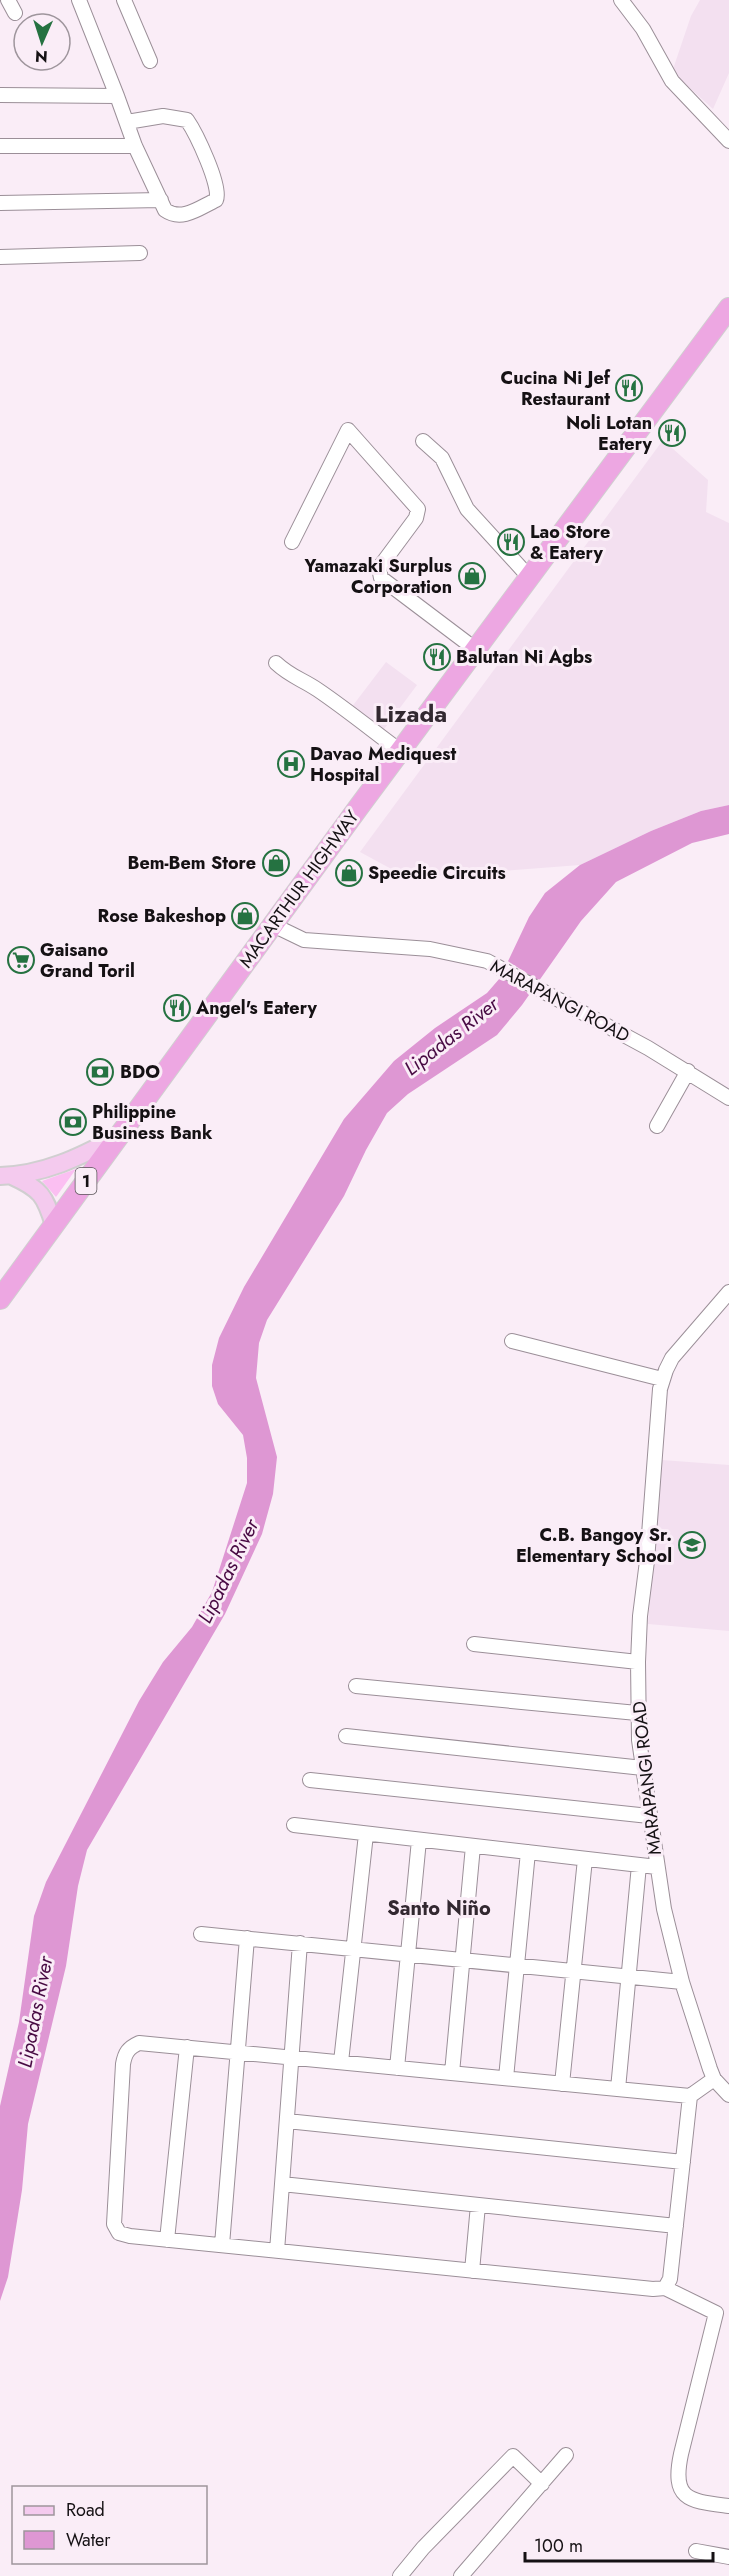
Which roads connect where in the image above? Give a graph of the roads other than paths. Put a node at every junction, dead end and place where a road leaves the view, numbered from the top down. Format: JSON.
{"nodes":[{"id":1,"x":79,"y":0,"type":"edge"},
{"id":2,"x":124,"y":0,"type":"edge"},
{"id":3,"x":621,"y":0,"type":"edge"},
{"id":4,"x":150,"y":61,"type":"dead end"},
{"id":5,"x":0,"y":95,"type":"edge"},
{"id":6,"x":117,"y":96,"type":"junction"},
{"id":7,"x":127,"y":122,"type":"junction"},
{"id":8,"x":729,"y":141,"type":"edge"},
{"id":9,"x":0,"y":146,"type":"edge"},
{"id":10,"x":135,"y":146,"type":"junction"},
{"id":11,"x":160,"y":200,"type":"junction"},
{"id":12,"x":0,"y":203,"type":"edge"},
{"id":13,"x":140,"y":253,"type":"dead end"},
{"id":14,"x":0,"y":257,"type":"edge"},
{"id":15,"x":729,"y":308,"type":"edge"},
{"id":16,"x":423,"y":441,"type":"dead end"},
{"id":17,"x":292,"y":542,"type":"dead end"},
{"id":18,"x":529,"y":577,"type":"junction"},
{"id":19,"x":475,"y":649,"type":"junction"},
{"id":20,"x":276,"y":663,"type":"dead end"},
{"id":21,"x":400,"y":751,"type":"junction"},
{"id":22,"x":273,"y":925,"type":"junction"},
{"id":23,"x":688,"y":1071,"type":"junction"},
{"id":24,"x":729,"y":1098,"type":"edge"},
{"id":25,"x":657,"y":1126,"type":"dead end"},
{"id":26,"x":118,"y":1137,"type":"junction"},
{"id":27,"x":6,"y":1176,"type":"edge"},
{"id":28,"x":54,"y":1225,"type":"junction"},
{"id":29,"x":729,"y":1292,"type":"edge"},
{"id":30,"x":0,"y":1299,"type":"edge"},
{"id":31,"x":512,"y":1341,"type":"dead end"},
{"id":32,"x":662,"y":1379,"type":"junction"},
{"id":33,"x":474,"y":1644,"type":"dead end"},
{"id":34,"x":638,"y":1662,"type":"junction"},
{"id":35,"x":356,"y":1686,"type":"dead end"},
{"id":36,"x":637,"y":1713,"type":"junction"},
{"id":37,"x":346,"y":1736,"type":"dead end"},
{"id":38,"x":643,"y":1768,"type":"junction"},
{"id":39,"x":310,"y":1780,"type":"dead end"},
{"id":40,"x":650,"y":1816,"type":"junction"},
{"id":41,"x":294,"y":1826,"type":"dead end"},
{"id":42,"x":366,"y":1834,"type":"junction"},
{"id":43,"x":419,"y":1840,"type":"junction"},
{"id":44,"x":473,"y":1846,"type":"junction"},
{"id":45,"x":528,"y":1852,"type":"junction"},
{"id":46,"x":585,"y":1858,"type":"junction"},
{"id":47,"x":639,"y":1865,"type":"junction"},
{"id":48,"x":657,"y":1867,"type":"junction"},
{"id":49,"x":201,"y":1934,"type":"dead end"},
{"id":50,"x":247,"y":1938,"type":"junction"},
{"id":51,"x":300,"y":1943,"type":"junction"},
{"id":52,"x":354,"y":1948,"type":"junction"},
{"id":53,"x":408,"y":1953,"type":"junction"},
{"id":54,"x":463,"y":1959,"type":"junction"},
{"id":55,"x":517,"y":1965,"type":"junction"},
{"id":56,"x":573,"y":1971,"type":"junction"},
{"id":57,"x":628,"y":1976,"type":"junction"},
{"id":58,"x":682,"y":1982,"type":"junction"},
{"id":59,"x":187,"y":2047,"type":"junction"},
{"id":60,"x":238,"y":2052,"type":"junction"},
{"id":61,"x":292,"y":2057,"type":"junction"},
{"id":62,"x":341,"y":2062,"type":"junction"},
{"id":63,"x":397,"y":2068,"type":"junction"},
{"id":64,"x":452,"y":2073,"type":"junction"},
{"id":65,"x":506,"y":2078,"type":"junction"},
{"id":66,"x":714,"y":2079,"type":"junction"},
{"id":67,"x":562,"y":2084,"type":"junction"},
{"id":68,"x":618,"y":2089,"type":"junction"},
{"id":69,"x":729,"y":2095,"type":"edge"},
{"id":70,"x":690,"y":2096,"type":"junction"},
{"id":71,"x":287,"y":2121,"type":"junction"},
{"id":72,"x":683,"y":2162,"type":"junction"},
{"id":73,"x":282,"y":2184,"type":"junction"},
{"id":74,"x":478,"y":2205,"type":"junction"},
{"id":75,"x":676,"y":2226,"type":"junction"},
{"id":76,"x":167,"y":2240,"type":"junction"},
{"id":77,"x":222,"y":2245,"type":"junction"},
{"id":78,"x":277,"y":2251,"type":"junction"},
{"id":79,"x":472,"y":2271,"type":"junction"},
{"id":80,"x":665,"y":2288,"type":"junction"},
{"id":81,"x":566,"y":2455,"type":"dead end"},
{"id":82,"x":542,"y":2484,"type":"junction"},
{"id":83,"x":729,"y":2506,"type":"edge"},
{"id":84,"x":696,"y":2551,"type":"dead end"},
{"id":85,"x":729,"y":2557,"type":"edge"},
{"id":86,"x":400,"y":2576,"type":"edge"},
{"id":87,"x":461,"y":2576,"type":"edge"}],
"edges":[{"from":1,"to":6,"type":"street"},
{"from":2,"to":4,"type":"street"},
{"from":3,"to":8,"type":"street"},
{"from":5,"to":6,"type":"street"},
{"from":6,"to":7,"type":"street"},
{"from":7,"to":10,"type":"street"},
{"from":7,"to":11,"type":"street"},
{"from":9,"to":10,"type":"street"},
{"from":10,"to":11,"type":"street"},
{"from":11,"to":12,"type":"street"},
{"from":13,"to":14,"type":"street"},
{"from":15,"to":18,"type":"highway","name":"MACARTHUR HIGHWAY","number":"1"},
{"from":16,"to":18,"type":"street"},
{"from":17,"to":19,"type":"street"},
{"from":18,"to":19,"type":"highway","name":"MACARTHUR HIGHWAY","number":"1"},
{"from":19,"to":21,"type":"highway","name":"MACARTHUR HIGHWAY","number":"1"},
{"from":20,"to":21,"type":"street"},
{"from":21,"to":22,"type":"highway","name":"MACARTHUR HIGHWAY","number":"1"},
{"from":22,"to":23,"type":"street","name":"MARAPANGI ROAD"},
{"from":22,"to":26,"type":"highway","name":"MACARTHUR HIGHWAY","number":"1"},
{"from":23,"to":24,"type":"street","name":"MARAPANGI ROAD"},
{"from":23,"to":25,"type":"street"},
{"from":26,"to":27,"type":"main road"},
{"from":26,"to":28,"type":"highway","name":"MACARTHUR HIGHWAY","number":"1"},
{"from":27,"to":28,"type":"main road"},
{"from":28,"to":30,"type":"highway","name":"MACARTHUR HIGHWAY","number":"1"},
{"from":29,"to":32,"type":"street","name":"MARAPANGI ROAD"},
{"from":31,"to":32,"type":"street"},
{"from":32,"to":34,"type":"street","name":"MARAPANGI ROAD"},
{"from":33,"to":34,"type":"street"},
{"from":34,"to":36,"type":"street","name":"MARAPANGI ROAD"},
{"from":35,"to":36,"type":"street"},
{"from":36,"to":38,"type":"street","name":"MARAPANGI ROAD"},
{"from":37,"to":38,"type":"street"},
{"from":38,"to":40,"type":"street","name":"MARAPANGI ROAD"},
{"from":39,"to":40,"type":"street"},
{"from":40,"to":48,"type":"street","name":"MARAPANGI ROAD"},
{"from":41,"to":42,"type":"street"},
{"from":42,"to":43,"type":"street"},
{"from":42,"to":52,"type":"street"},
{"from":43,"to":44,"type":"street"},
{"from":43,"to":53,"type":"street"},
{"from":44,"to":45,"type":"street"},
{"from":44,"to":54,"type":"street"},
{"from":45,"to":46,"type":"street"},
{"from":45,"to":55,"type":"street"},
{"from":46,"to":47,"type":"street"},
{"from":46,"to":56,"type":"street"},
{"from":47,"to":48,"type":"street"},
{"from":47,"to":57,"type":"street"},
{"from":48,"to":58,"type":"street","name":"MARAPANGI ROAD"},
{"from":49,"to":50,"type":"street"},
{"from":50,"to":51,"type":"street"},
{"from":50,"to":60,"type":"street"},
{"from":51,"to":52,"type":"street"},
{"from":51,"to":61,"type":"street"},
{"from":52,"to":53,"type":"street"},
{"from":52,"to":62,"type":"street"},
{"from":53,"to":54,"type":"street"},
{"from":53,"to":63,"type":"street"},
{"from":54,"to":55,"type":"street"},
{"from":54,"to":64,"type":"street"},
{"from":55,"to":56,"type":"street"},
{"from":55,"to":65,"type":"street"},
{"from":56,"to":57,"type":"street"},
{"from":56,"to":67,"type":"street"},
{"from":57,"to":58,"type":"street"},
{"from":57,"to":68,"type":"street"},
{"from":58,"to":66,"type":"street","name":"MARAPANGI ROAD"},
{"from":59,"to":60,"type":"street"},
{"from":59,"to":76,"type":"street"},
{"from":59,"to":76,"type":"street"},
{"from":60,"to":61,"type":"street"},
{"from":60,"to":77,"type":"street"},
{"from":61,"to":62,"type":"street"},
{"from":61,"to":71,"type":"street"},
{"from":62,"to":63,"type":"street"},
{"from":63,"to":64,"type":"street"},
{"from":64,"to":65,"type":"street"},
{"from":65,"to":67,"type":"street"},
{"from":66,"to":69,"type":"street","name":"MARAPANGI ROAD"},
{"from":66,"to":70,"type":"street"},
{"from":67,"to":68,"type":"street"},
{"from":68,"to":70,"type":"street"},
{"from":70,"to":72,"type":"street"},
{"from":71,"to":72,"type":"street"},
{"from":71,"to":73,"type":"street"},
{"from":72,"to":75,"type":"street"},
{"from":73,"to":74,"type":"street"},
{"from":73,"to":78,"type":"street"},
{"from":74,"to":75,"type":"street"},
{"from":74,"to":79,"type":"street"},
{"from":75,"to":80,"type":"street"},
{"from":76,"to":77,"type":"street"},
{"from":77,"to":78,"type":"street"},
{"from":78,"to":79,"type":"street"},
{"from":79,"to":80,"type":"street"},
{"from":80,"to":83,"type":"street"},
{"from":81,"to":82,"type":"street"},
{"from":82,"to":86,"type":"street"},
{"from":82,"to":87,"type":"street"},
{"from":84,"to":85,"type":"street"}]}
